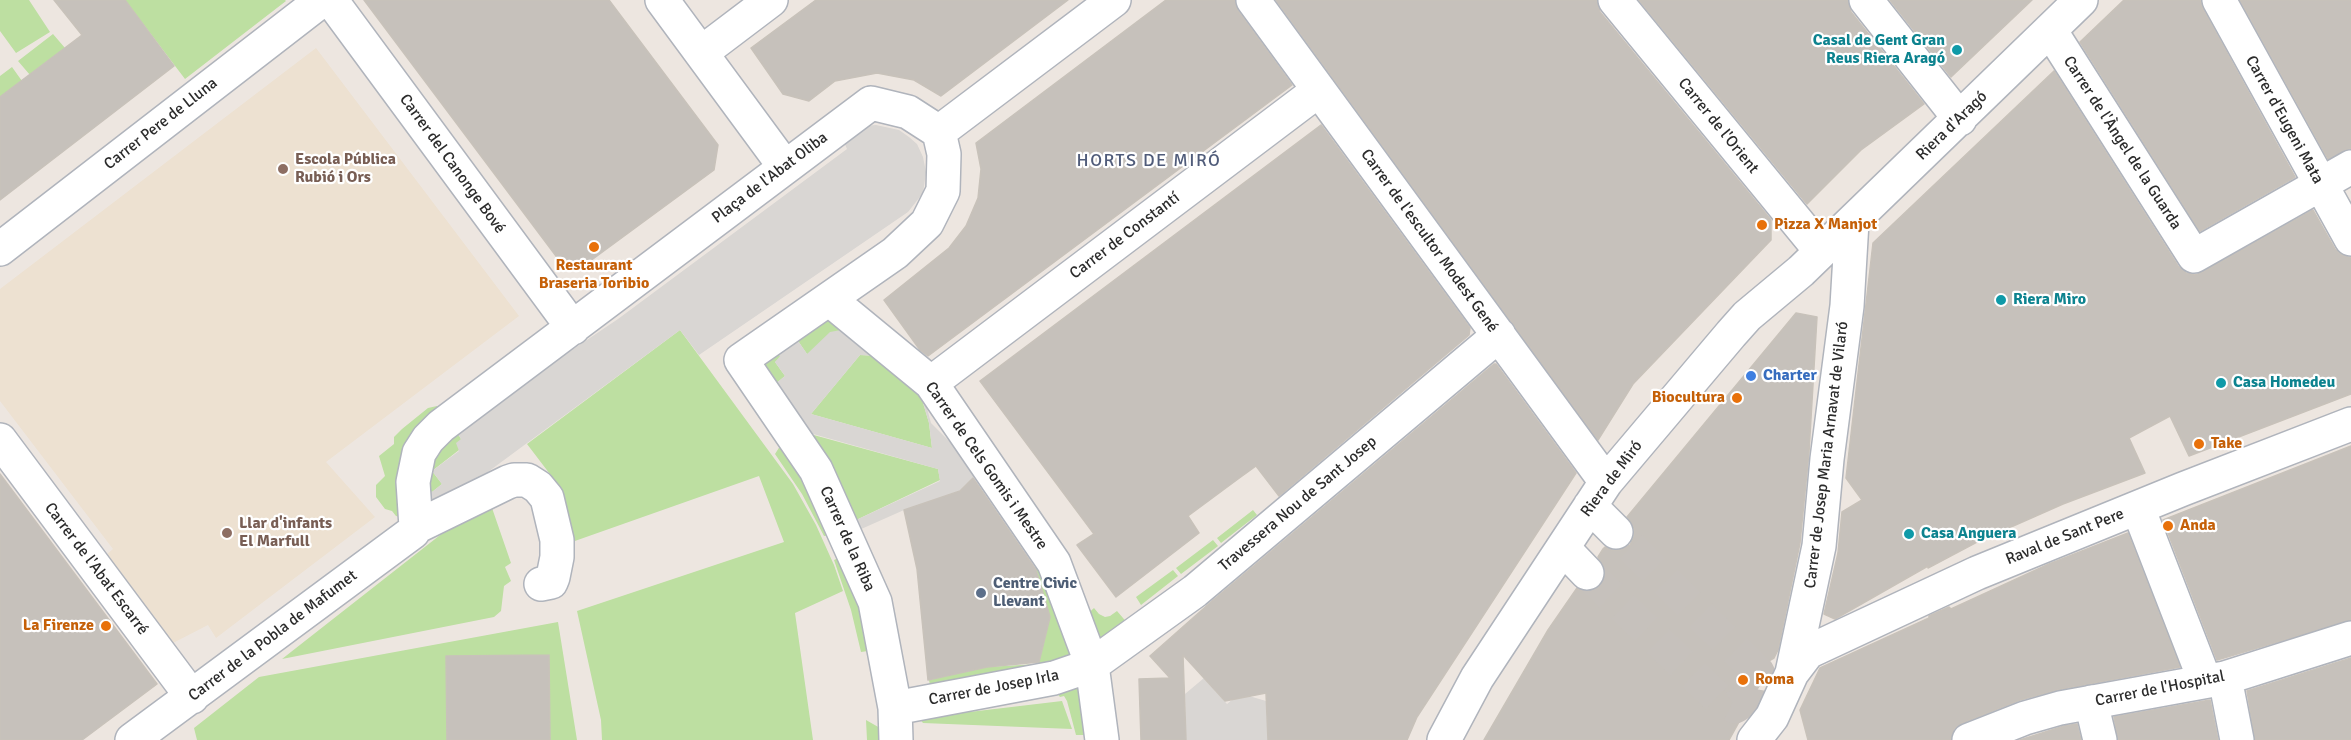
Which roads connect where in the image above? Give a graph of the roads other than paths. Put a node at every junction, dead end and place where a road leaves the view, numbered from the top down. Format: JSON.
{"nodes":[{"id":1,"x":322,"y":0,"type":"edge"},
{"id":2,"x":331,"y":0,"type":"edge"},
{"id":3,"x":662,"y":0,"type":"edge"},
{"id":4,"x":771,"y":0,"type":"edge"},
{"id":5,"x":1114,"y":0,"type":"edge"},
{"id":6,"x":1253,"y":0,"type":"edge"},
{"id":7,"x":1615,"y":0,"type":"edge"},
{"id":8,"x":1866,"y":0,"type":"edge"},
{"id":9,"x":2081,"y":0,"type":"edge"},
{"id":10,"x":2219,"y":0,"type":"edge"},
{"id":11,"x":2050,"y":30,"type":"junction"},
{"id":12,"x":701,"y":53,"type":"junction"},
{"id":13,"x":1319,"y":90,"type":"junction"},
{"id":14,"x":1960,"y":119,"type":"junction"},
{"id":15,"x":939,"y":132,"type":"junction"},
{"id":16,"x":785,"y":167,"type":"junction"},
{"id":17,"x":2351,"y":167,"type":"edge"},
{"id":18,"x":2320,"y":185,"type":"junction"},
{"id":19,"x":1852,"y":222,"type":"junction"},
{"id":20,"x":2351,"y":239,"type":"edge"},
{"id":21,"x":0,"y":249,"type":"edge"},
{"id":22,"x":1811,"y":261,"type":"junction"},
{"id":23,"x":829,"y":299,"type":"junction"},
{"id":24,"x":1846,"y":306,"type":"junction"},
{"id":25,"x":573,"y":328,"type":"junction"},
{"id":26,"x":1498,"y":335,"type":"junction"},
{"id":27,"x":931,"y":383,"type":"junction"},
{"id":28,"x":2351,"y":424,"type":"edge"},
{"id":29,"x":0,"y":440,"type":"edge"},
{"id":30,"x":1598,"y":494,"type":"junction"},
{"id":31,"x":2138,"y":508,"type":"junction"},
{"id":32,"x":414,"y":529,"type":"junction"},
{"id":33,"x":1616,"y":532,"type":"tunnel mouth"},
{"id":34,"x":1563,"y":548,"type":"junction"},
{"id":35,"x":1587,"y":573,"type":"tunnel mouth"},
{"id":36,"x":540,"y":584,"type":"dead end"},
{"id":37,"x":2351,"y":638,"type":"edge"},
{"id":38,"x":1092,"y":666,"type":"junction"},
{"id":39,"x":1792,"y":673,"type":"junction"},
{"id":40,"x":2215,"y":680,"type":"junction"},
{"id":41,"x":192,"y":697,"type":"junction"},
{"id":42,"x":2091,"y":702,"type":"junction"},
{"id":43,"x":895,"y":708,"type":"junction"},
{"id":44,"x":1766,"y":724,"type":"edge"},
{"id":45,"x":132,"y":740,"type":"edge"},
{"id":46,"x":896,"y":740,"type":"edge"},
{"id":47,"x":1102,"y":740,"type":"edge"},
{"id":48,"x":1444,"y":740,"type":"edge"},
{"id":49,"x":1969,"y":740,"type":"edge"},
{"id":50,"x":2100,"y":740,"type":"edge"},
{"id":51,"x":2236,"y":740,"type":"edge"}],
"edges":[{"from":1,"to":21,"type":"street","name":"Carrer Pere de Lluna"},
{"from":2,"to":25,"type":"street","name":"Carrer del Canonge Bové"},
{"from":3,"to":12,"type":"street"},
{"from":4,"to":12,"type":"street"},
{"from":5,"to":15,"type":"street"},
{"from":6,"to":13,"type":"street","name":"Carrer de l'escultor Modest Gené"},
{"from":7,"to":22,"type":"street","name":"Carrer de l'Orient"},
{"from":8,"to":14,"type":"street"},
{"from":9,"to":11,"type":"street","name":"Riera d'Aragó"},
{"from":10,"to":18,"type":"street","name":"Carrer d'Eugeni Mata"},
{"from":11,"to":14,"type":"street","name":"Riera d'Aragó"},
{"from":11,"to":18,"type":"street","name":"Carrer de l'Àngel de la Guarda"},
{"from":12,"to":16,"type":"street"},
{"from":13,"to":26,"type":"street","name":"Carrer de l'escultor Modest Gené"},
{"from":13,"to":27,"type":"street","name":"Carrer de Constantí"},
{"from":14,"to":19,"type":"street","name":"Riera d'Aragó"},
{"from":15,"to":16,"type":"street","name":"Plaça de l'Abat Oliba"},
{"from":15,"to":23,"type":"street"},
{"from":16,"to":25,"type":"street","name":"Plaça de l'Abat Oliba"},
{"from":17,"to":18,"type":"street"},
{"from":18,"to":20,"type":"street","name":"Carrer d'Eugeni Mata"},
{"from":19,"to":22,"type":"street","name":"Riera d'Aragó"},
{"from":19,"to":24,"type":"street","name":"Carrer de Josep Maria Arnavat de Vilaró"},
{"from":22,"to":24,"type":"street","name":"Carrer de Josep Maria Arnavat de Vilaró"},
{"from":22,"to":30,"type":"street","name":"Riera de Miró"},
{"from":23,"to":27,"type":"street","name":"Carrer de Cels Gomis i Mestre"},
{"from":23,"to":43,"type":"street","name":"Carrer de la Riba"},
{"from":24,"to":39,"type":"street","name":"Carrer de Josep Maria Arnavat de Vilaró"},
{"from":25,"to":32,"type":"street","name":"Plaça de l'Abat Oliba"},
{"from":26,"to":30,"type":"street","name":"Carrer de l'escultor Modest Gené"},
{"from":26,"to":38,"type":"street","name":"Travessera Nou de Sant Josep"},
{"from":27,"to":38,"type":"street","name":"Carrer de Cels Gomis i Mestre"},
{"from":28,"to":31,"type":"street","name":"Raval de Sant Pere"},
{"from":29,"to":41,"type":"street","name":"Carrer de l'Abat Escarré"},
{"from":30,"to":33,"type":"street","name":"Carrer de l'escultor Modest Gené"},
{"from":30,"to":34,"type":"street","name":"Riera de Miró"},
{"from":31,"to":39,"type":"street","name":"Raval de Sant Pere"},
{"from":31,"to":40,"type":"street"},
{"from":32,"to":36,"type":"street","name":"Carrer de la Pobla de Mafumet"},
{"from":32,"to":41,"type":"street","name":"Carrer de la Pobla de Mafumet"},
{"from":34,"to":35,"type":"street"},
{"from":34,"to":48,"type":"street","name":"Riera de Miró"},
{"from":37,"to":40,"type":"street","name":"Carrer de l'Hospital"},
{"from":38,"to":43,"type":"street","name":"Carrer de Josep Irla"},
{"from":38,"to":47,"type":"street","name":"Carrer de Cels Gomis i Mestre"},
{"from":39,"to":44,"type":"street"},
{"from":40,"to":42,"type":"street","name":"Carrer de l'Hospital"},
{"from":40,"to":51,"type":"street"},
{"from":41,"to":45,"type":"street","name":"Carrer de la Pobla de Mafumet"},
{"from":42,"to":49,"type":"street","name":"Carrer de l'Hospital"},
{"from":42,"to":50,"type":"street"},
{"from":43,"to":46,"type":"street","name":"Carrer de la Riba"}]}
